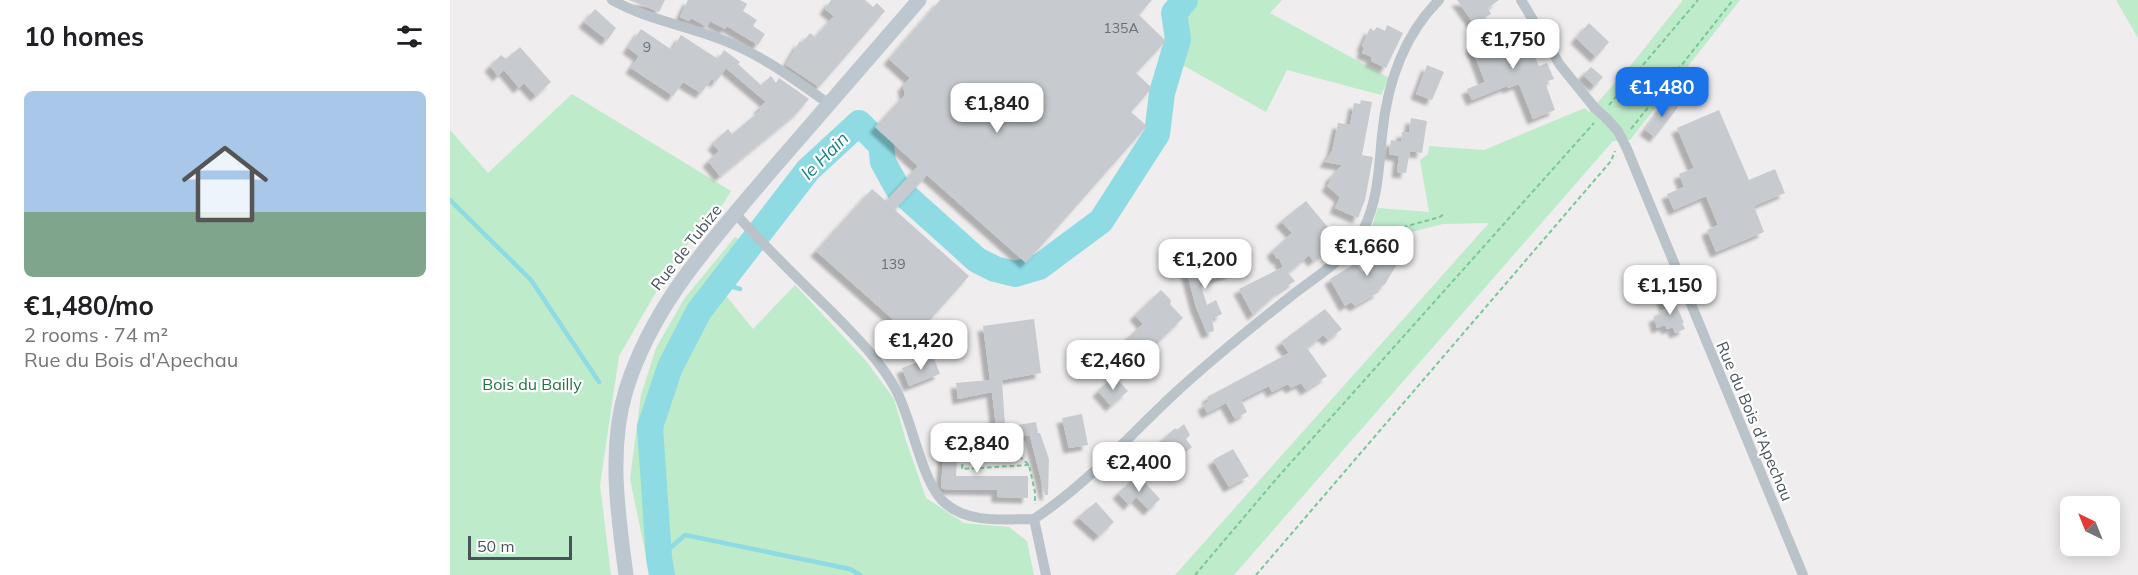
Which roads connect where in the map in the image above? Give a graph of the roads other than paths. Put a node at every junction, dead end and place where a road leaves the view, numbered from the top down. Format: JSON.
{"nodes":[{"id":1,"x":612,"y":0,"type":"edge"},
{"id":2,"x":919,"y":0,"type":"edge"},
{"id":3,"x":1439,"y":0,"type":"edge"},
{"id":4,"x":1521,"y":0,"type":"edge"},
{"id":5,"x":829,"y":104,"type":"junction"},
{"id":6,"x":735,"y":213,"type":"junction"},
{"id":7,"x":1034,"y":519,"type":"junction"},
{"id":8,"x":626,"y":575,"type":"edge"},
{"id":9,"x":1046,"y":575,"type":"edge"},
{"id":10,"x":1803,"y":575,"type":"edge"}],
"edges":[{"from":1,"to":5,"type":"street"},
{"from":2,"to":5,"type":"main road","name":"Rue de Tubize"},
{"from":3,"to":7,"type":"street"},
{"from":4,"to":10,"type":"street","name":"Rue du Bois d'Apechau"},
{"from":5,"to":6,"type":"main road","name":"Rue de Tubize"},
{"from":6,"to":7,"type":"street"},
{"from":6,"to":8,"type":"main road","name":"Rue de Tubize"},
{"from":7,"to":9,"type":"street"}]}
